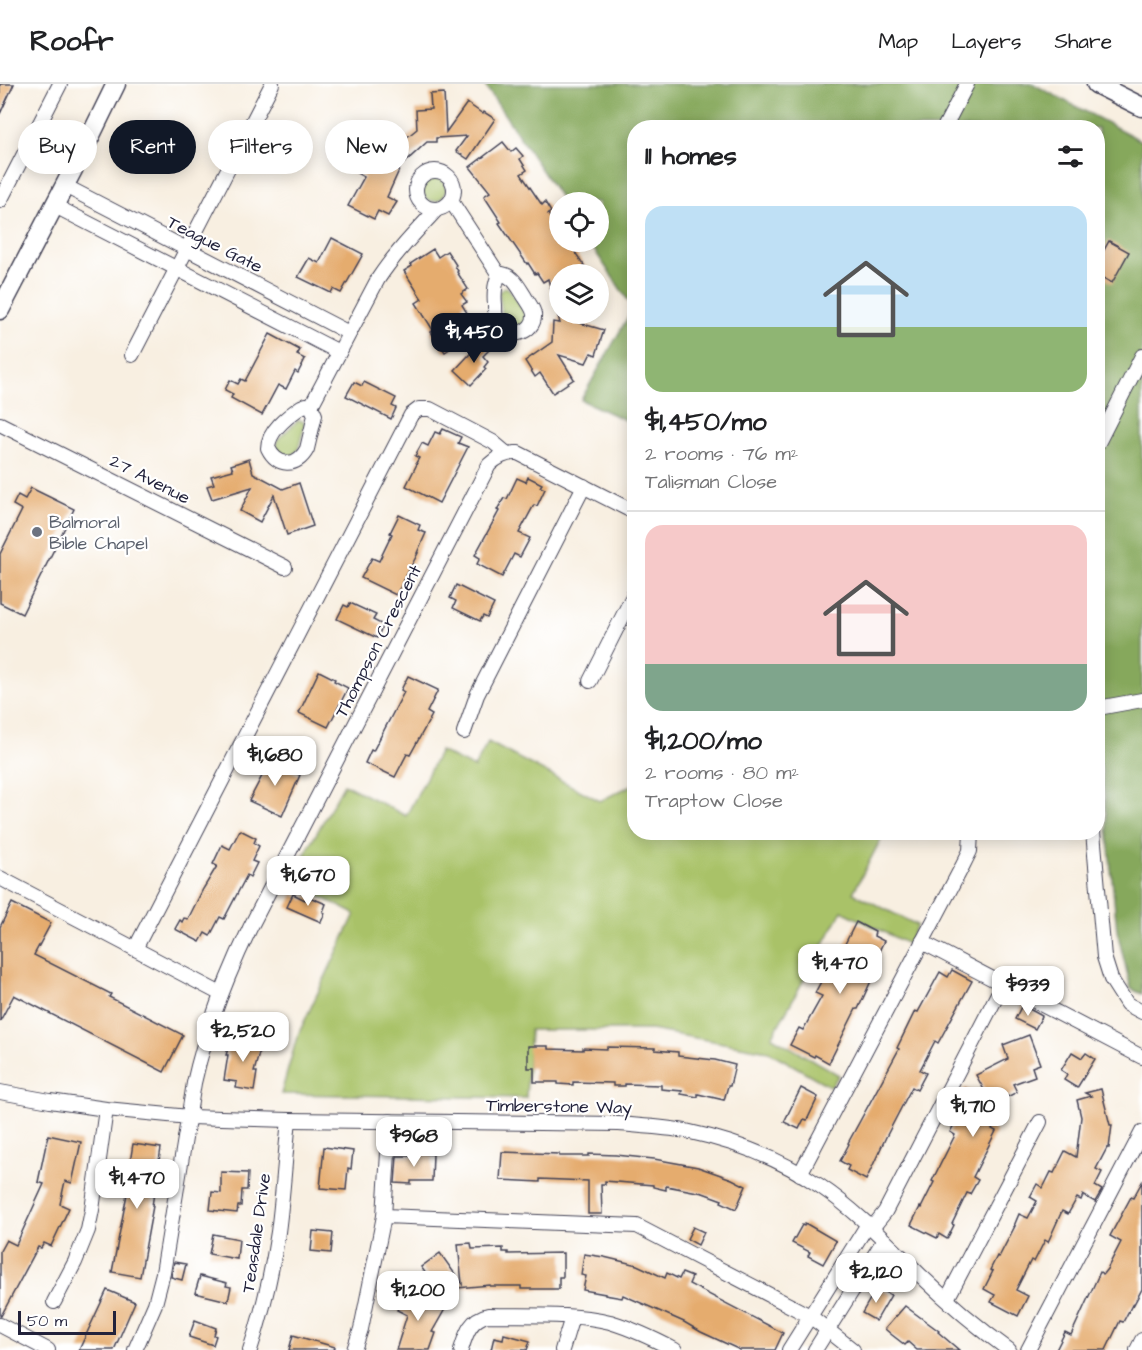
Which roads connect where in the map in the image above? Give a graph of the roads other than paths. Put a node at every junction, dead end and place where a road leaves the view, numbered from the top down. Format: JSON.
{"nodes":[{"id":1,"x":60,"y":84,"type":"edge"},
{"id":2,"x":116,"y":84,"type":"edge"},
{"id":3,"x":122,"y":84,"type":"edge"},
{"id":4,"x":272,"y":84,"type":"edge"},
{"id":5,"x":967,"y":84,"type":"edge"},
{"id":6,"x":1096,"y":84,"type":"edge"},
{"id":7,"x":1142,"y":107,"type":"edge"},
{"id":8,"x":948,"y":120,"type":"edge"},
{"id":9,"x":97,"y":123,"type":"edge"},
{"id":10,"x":97,"y":125,"type":"edge"},
{"id":11,"x":71,"y":174,"type":"edge"},
{"id":12,"x":65,"y":186,"type":"junction"},
{"id":13,"x":0,"y":201,"type":"edge"},
{"id":14,"x":451,"y":201,"type":"junction"},
{"id":15,"x":55,"y":206,"type":"junction"},
{"id":16,"x":437,"y":209,"type":"junction"},
{"id":17,"x":186,"y":250,"type":"junction"},
{"id":18,"x":176,"y":269,"type":"junction"},
{"id":19,"x":499,"y":275,"type":"dead end"},
{"id":20,"x":0,"y":310,"type":"edge"},
{"id":21,"x":349,"y":333,"type":"junction"},
{"id":22,"x":339,"y":352,"type":"junction"},
{"id":23,"x":132,"y":355,"type":"dead end"},
{"id":24,"x":1142,"y":356,"type":"edge"},
{"id":25,"x":311,"y":406,"type":"dead end"},
{"id":26,"x":0,"y":424,"type":"edge"},
{"id":27,"x":1105,"y":429,"type":"edge"},
{"id":28,"x":506,"y":453,"type":"junction"},
{"id":29,"x":584,"y":486,"type":"junction"},
{"id":30,"x":627,"y":508,"type":"edge"},
{"id":31,"x":285,"y":567,"type":"dead end"},
{"id":32,"x":627,"y":608,"type":"edge"},
{"id":33,"x":590,"y":681,"type":"dead end"},
{"id":34,"x":1142,"y":700,"type":"edge"},
{"id":35,"x":1105,"y":707,"type":"edge"},
{"id":36,"x":464,"y":732,"type":"dead end"},
{"id":37,"x":971,"y":840,"type":"edge"},
{"id":38,"x":1094,"y":840,"type":"edge"},
{"id":39,"x":0,"y":878,"type":"edge"},
{"id":40,"x":922,"y":942,"type":"junction"},
{"id":41,"x":135,"y":949,"type":"junction"},
{"id":42,"x":1003,"y":984,"type":"junction"},
{"id":43,"x":221,"y":994,"type":"junction"},
{"id":44,"x":1142,"y":1012,"type":"edge"},
{"id":45,"x":1142,"y":1057,"type":"edge"},
{"id":46,"x":0,"y":1092,"type":"edge"},
{"id":47,"x":106,"y":1109,"type":"junction"},
{"id":48,"x":189,"y":1117,"type":"junction"},
{"id":49,"x":289,"y":1120,"type":"junction"},
{"id":50,"x":390,"y":1121,"type":"junction"},
{"id":51,"x":1040,"y":1122,"type":"dead end"},
{"id":52,"x":1142,"y":1132,"type":"edge"},
{"id":53,"x":800,"y":1174,"type":"junction"},
{"id":54,"x":384,"y":1216,"type":"junction"},
{"id":55,"x":870,"y":1226,"type":"junction"},
{"id":56,"x":884,"y":1240,"type":"junction"},
{"id":57,"x":947,"y":1299,"type":"junction"},
{"id":58,"x":54,"y":1302,"type":"dead end"},
{"id":59,"x":572,"y":1317,"type":"junction"},
{"id":60,"x":810,"y":1317,"type":"junction"},
{"id":61,"x":0,"y":1325,"type":"edge"},
{"id":62,"x":828,"y":1330,"type":"junction"},
{"id":63,"x":1142,"y":1340,"type":"edge"},
{"id":64,"x":48,"y":1350,"type":"edge"},
{"id":65,"x":135,"y":1350,"type":"edge"},
{"id":66,"x":250,"y":1350,"type":"edge"},
{"id":67,"x":354,"y":1350,"type":"edge"},
{"id":68,"x":461,"y":1350,"type":"edge"},
{"id":69,"x":562,"y":1350,"type":"edge"},
{"id":70,"x":675,"y":1350,"type":"edge"},
{"id":71,"x":789,"y":1350,"type":"edge"},
{"id":72,"x":815,"y":1350,"type":"edge"},
{"id":73,"x":854,"y":1350,"type":"edge"},
{"id":74,"x":1009,"y":1350,"type":"edge"},
{"id":75,"x":1028,"y":1350,"type":"edge"},
{"id":76,"x":1137,"y":1350,"type":"edge"}],
"edges":[{"from":1,"to":13,"type":"street"},
{"from":2,"to":9,"type":"main road"},
{"from":3,"to":10,"type":"main road"},
{"from":4,"to":17,"type":"street"},
{"from":5,"to":8,"type":"street"},
{"from":6,"to":7,"type":"main road"},
{"from":11,"to":12,"type":"main road"},
{"from":12,"to":15,"type":"main road"},
{"from":12,"to":17,"type":"street","name":"Teague Gate"},
{"from":14,"to":16,"type":"street"},
{"from":14,"to":16,"type":"street"},
{"from":14,"to":19,"type":"street"},
{"from":15,"to":18,"type":"street"},
{"from":15,"to":20,"type":"main road"},
{"from":16,"to":21,"type":"street"},
{"from":17,"to":18,"type":"street"},
{"from":17,"to":21,"type":"street","name":"Teague Gate"},
{"from":18,"to":22,"type":"street"},
{"from":18,"to":23,"type":"street"},
{"from":21,"to":22,"type":"street"},
{"from":22,"to":25,"type":"street"},
{"from":24,"to":27,"type":"street"},
{"from":26,"to":31,"type":"street","name":"27 Avenue"},
{"from":28,"to":29,"type":"street"},
{"from":28,"to":41,"type":"street"},
{"from":28,"to":43,"type":"street","name":"Thompson Crescent"},
{"from":29,"to":30,"type":"street"},
{"from":29,"to":36,"type":"street"},
{"from":32,"to":33,"type":"street"},
{"from":34,"to":35,"type":"street"},
{"from":37,"to":40,"type":"street"},
{"from":38,"to":44,"type":"street"},
{"from":39,"to":41,"type":"street"},
{"from":40,"to":42,"type":"street"},
{"from":40,"to":53,"type":"street"},
{"from":41,"to":43,"type":"street"},
{"from":42,"to":45,"type":"street"},
{"from":42,"to":55,"type":"street"},
{"from":43,"to":48,"type":"street","name":"Thompson Crescent"},
{"from":46,"to":47,"type":"street","name":"Timberstone Way"},
{"from":47,"to":48,"type":"street","name":"Timberstone Way"},
{"from":47,"to":58,"type":"street"},
{"from":48,"to":49,"type":"street","name":"Timberstone Way"},
{"from":48,"to":65,"type":"street","name":"Thompson Crescent"},
{"from":49,"to":50,"type":"street","name":"Timberstone Way"},
{"from":49,"to":66,"type":"street","name":"Teasdale Drive"},
{"from":50,"to":53,"type":"street","name":"Timberstone Way"},
{"from":50,"to":54,"type":"street"},
{"from":51,"to":57,"type":"street"},
{"from":52,"to":75,"type":"street"},
{"from":53,"to":55,"type":"street","name":"Timberstone Way"},
{"from":54,"to":60,"type":"street"},
{"from":54,"to":67,"type":"street"},
{"from":55,"to":56,"type":"street","name":"Timberstone Way"},
{"from":55,"to":60,"type":"street"},
{"from":56,"to":57,"type":"street","name":"Timberstone Way"},
{"from":56,"to":62,"type":"street"},
{"from":57,"to":74,"type":"street","name":"Timberstone Way"},
{"from":59,"to":68,"type":"street"},
{"from":59,"to":69,"type":"street"},
{"from":59,"to":70,"type":"street"},
{"from":60,"to":62,"type":"street"},
{"from":60,"to":71,"type":"street"},
{"from":61,"to":64,"type":"street"},
{"from":62,"to":72,"type":"street"},
{"from":62,"to":73,"type":"street"},
{"from":63,"to":76,"type":"street"}]}
